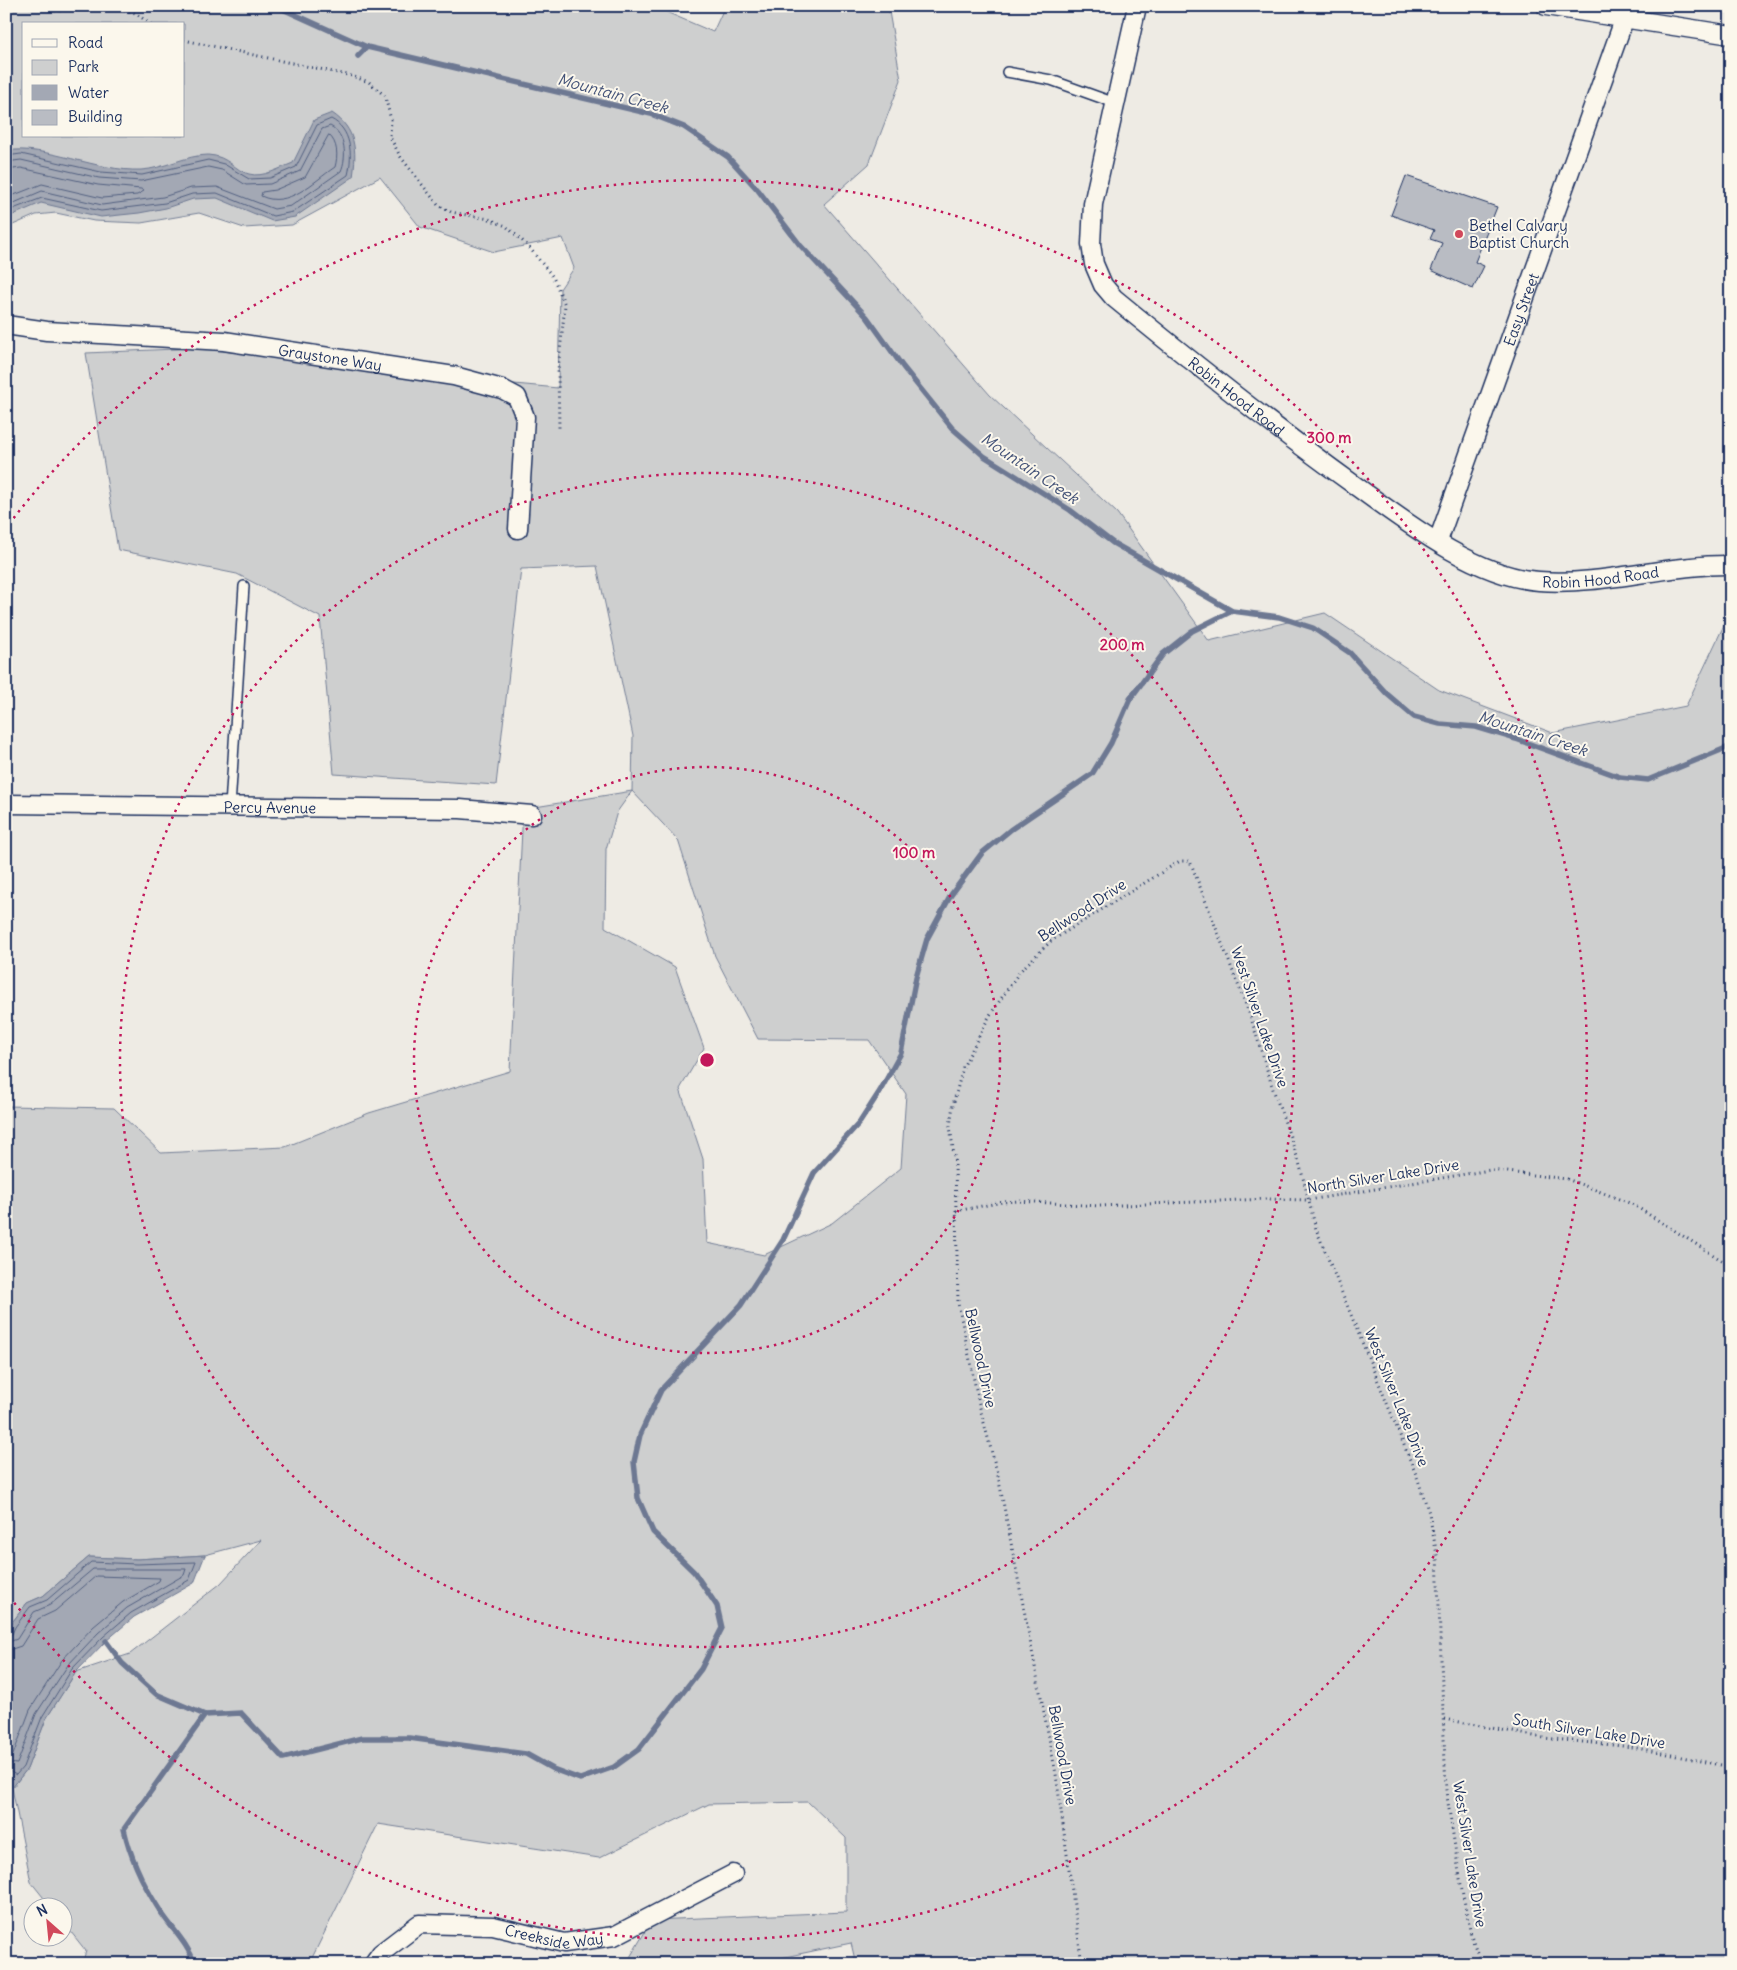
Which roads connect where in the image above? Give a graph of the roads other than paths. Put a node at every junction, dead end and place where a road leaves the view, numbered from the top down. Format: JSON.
{"nodes":[{"id":1,"x":1137,"y":6,"type":"edge"},
{"id":2,"x":1546,"y":6,"type":"edge"},
{"id":3,"x":1624,"y":20,"type":"junction"},
{"id":4,"x":1731,"y":35,"type":"edge"},
{"id":5,"x":1006,"y":72,"type":"dead end"},
{"id":6,"x":1115,"y":103,"type":"junction"},
{"id":7,"x":6,"y":324,"type":"edge"},
{"id":8,"x":518,"y":529,"type":"dead end"},
{"id":9,"x":1438,"y":541,"type":"junction"},
{"id":10,"x":1731,"y":565,"type":"edge"},
{"id":11,"x":244,"y":586,"type":"dead end"},
{"id":12,"x":6,"y":804,"type":"edge"},
{"id":13,"x":230,"y":807,"type":"junction"},
{"id":14,"x":532,"y":814,"type":"dead end"},
{"id":15,"x":734,"y":1874,"type":"dead end"},
{"id":16,"x":373,"y":1964,"type":"edge"}],
"edges":[{"from":1,"to":6,"type":"street","name":"Robin Hood Road"},
{"from":2,"to":3,"type":"street"},
{"from":3,"to":4,"type":"street"},
{"from":3,"to":9,"type":"street","name":"Easy Street"},
{"from":5,"to":6,"type":"lane"},
{"from":6,"to":9,"type":"street","name":"Robin Hood Road"},
{"from":7,"to":8,"type":"street","name":"Graystone Way"},
{"from":9,"to":10,"type":"street","name":"Robin Hood Road"},
{"from":11,"to":13,"type":"lane"},
{"from":12,"to":13,"type":"street","name":"Percy Avenue"},
{"from":13,"to":14,"type":"street","name":"Percy Avenue"},
{"from":15,"to":16,"type":"street","name":"Creekside Way"}]}
